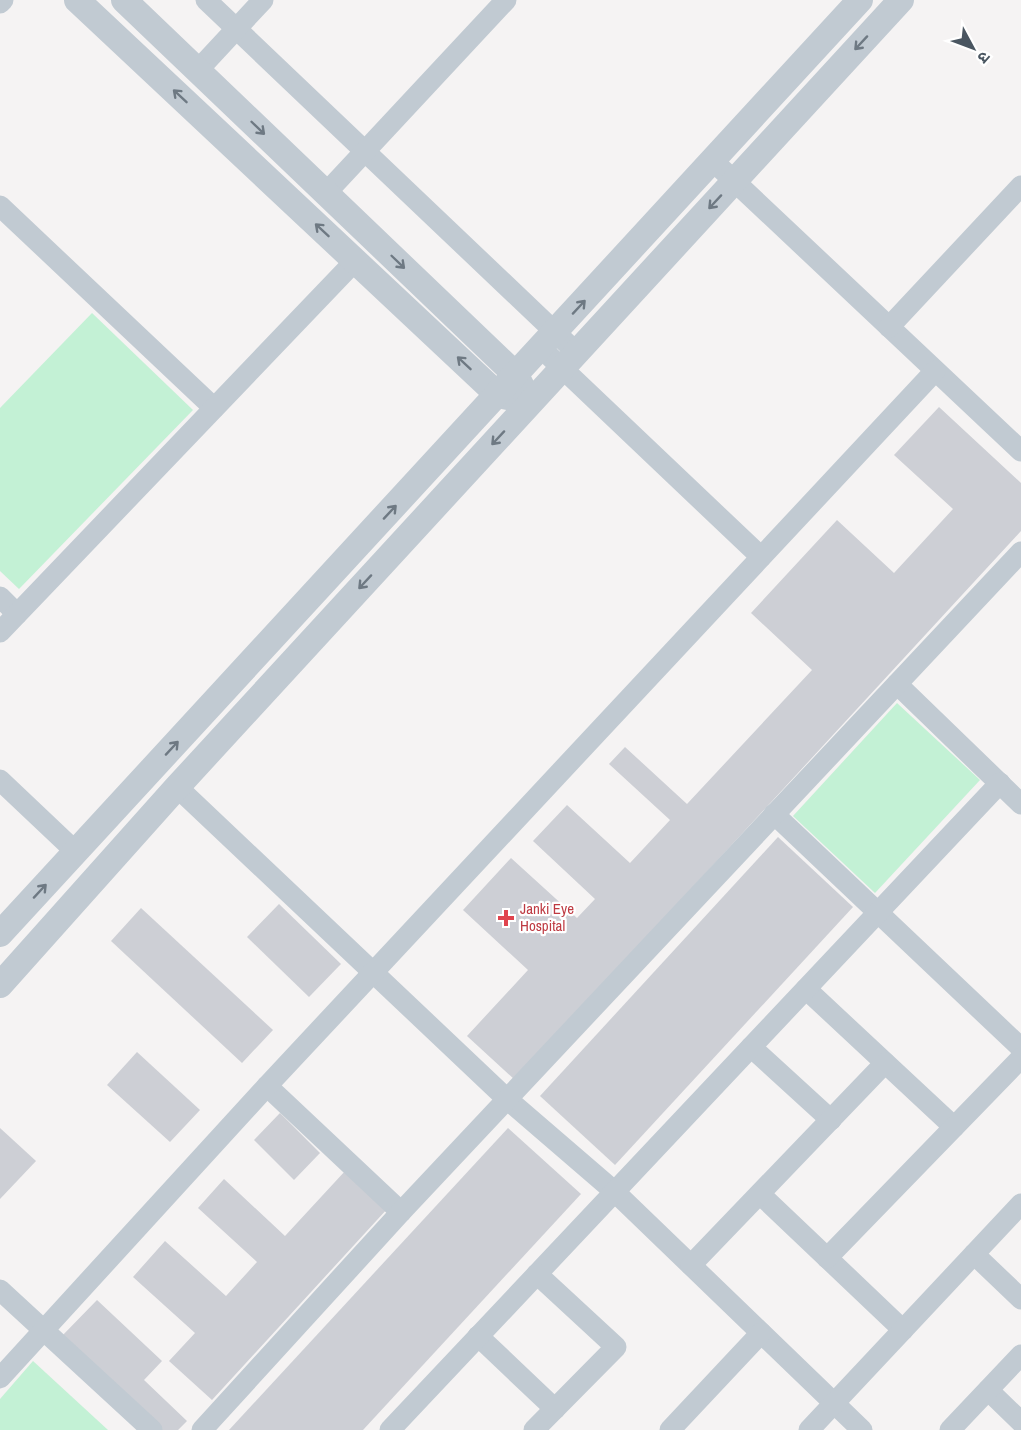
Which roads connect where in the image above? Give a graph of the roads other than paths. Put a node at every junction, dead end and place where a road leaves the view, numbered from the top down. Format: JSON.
{"nodes":[{"id":1,"x":77,"y":0,"type":"edge"},
{"id":2,"x":124,"y":0,"type":"edge"},
{"id":3,"x":206,"y":0,"type":"edge"},
{"id":4,"x":263,"y":0,"type":"edge"},
{"id":5,"x":506,"y":0,"type":"edge"},
{"id":6,"x":860,"y":0,"type":"edge"},
{"id":7,"x":901,"y":0,"type":"edge"},
{"id":8,"x":237,"y":29,"type":"junction"},
{"id":9,"x":198,"y":70,"type":"junction"},
{"id":10,"x":365,"y":151,"type":"junction"},
{"id":11,"x":713,"y":161,"type":"junction"},
{"id":12,"x":734,"y":182,"type":"junction"},
{"id":13,"x":1021,"y":187,"type":"edge"},
{"id":14,"x":326,"y":193,"type":"junction"},
{"id":15,"x":0,"y":206,"type":"edge"},
{"id":16,"x":355,"y":261,"type":"junction"},
{"id":17,"x":889,"y":327,"type":"junction"},
{"id":18,"x":548,"y":341,"type":"junction"},
{"id":19,"x":569,"y":361,"type":"junction"},
{"id":20,"x":935,"y":371,"type":"junction"},
{"id":21,"x":516,"y":375,"type":"junction"},
{"id":22,"x":498,"y":395,"type":"junction"},
{"id":23,"x":531,"y":403,"type":"junction"},
{"id":24,"x":214,"y":408,"type":"junction"},
{"id":25,"x":1021,"y":452,"type":"edge"},
{"id":26,"x":1021,"y":552,"type":"edge"},
{"id":27,"x":761,"y":557,"type":"junction"},
{"id":28,"x":0,"y":597,"type":"edge"},
{"id":29,"x":17,"y":614,"type":"junction"},
{"id":30,"x":0,"y":632,"type":"edge"},
{"id":31,"x":897,"y":684,"type":"junction"},
{"id":32,"x":0,"y":780,"type":"edge"},
{"id":33,"x":999,"y":783,"type":"junction"},
{"id":34,"x":177,"y":787,"type":"junction"},
{"id":35,"x":1021,"y":804,"type":"edge"},
{"id":36,"x":774,"y":814,"type":"junction"},
{"id":37,"x":76,"y":852,"type":"junction"},
{"id":38,"x":878,"y":913,"type":"junction"},
{"id":39,"x":0,"y":934,"type":"edge"},
{"id":40,"x":373,"y":973,"type":"junction"},
{"id":41,"x":0,"y":984,"type":"edge"},
{"id":42,"x":806,"y":989,"type":"junction"},
{"id":43,"x":751,"y":1047,"type":"junction"},
{"id":44,"x":1021,"y":1048,"type":"edge"},
{"id":45,"x":1021,"y":1058,"type":"edge"},
{"id":46,"x":885,"y":1064,"type":"junction"},
{"id":47,"x":267,"y":1086,"type":"junction"},
{"id":48,"x":507,"y":1099,"type":"junction"},
{"id":49,"x":831,"y":1120,"type":"junction"},
{"id":50,"x":954,"y":1127,"type":"junction"},
{"id":51,"x":615,"y":1191,"type":"junction"},
{"id":52,"x":760,"y":1194,"type":"junction"},
{"id":53,"x":1021,"y":1204,"type":"edge"},
{"id":54,"x":401,"y":1212,"type":"junction"},
{"id":55,"x":974,"y":1254,"type":"junction"},
{"id":56,"x":827,"y":1258,"type":"junction"},
{"id":57,"x":691,"y":1266,"type":"junction"},
{"id":58,"x":537,"y":1274,"type":"junction"},
{"id":59,"x":0,"y":1290,"type":"edge"},
{"id":60,"x":1021,"y":1299,"type":"edge"},
{"id":61,"x":903,"y":1330,"type":"junction"},
{"id":62,"x":41,"y":1331,"type":"junction"},
{"id":63,"x":761,"y":1333,"type":"junction"},
{"id":64,"x":478,"y":1336,"type":"junction"},
{"id":65,"x":1021,"y":1355,"type":"edge"},
{"id":66,"x":0,"y":1378,"type":"edge"},
{"id":67,"x":988,"y":1390,"type":"junction"},
{"id":68,"x":834,"y":1403,"type":"junction"},
{"id":69,"x":555,"y":1409,"type":"junction"},
{"id":70,"x":1021,"y":1422,"type":"edge"},
{"id":71,"x":152,"y":1430,"type":"edge"},
{"id":72,"x":202,"y":1430,"type":"edge"},
{"id":73,"x":390,"y":1430,"type":"edge"},
{"id":74,"x":534,"y":1430,"type":"edge"},
{"id":75,"x":670,"y":1430,"type":"edge"},
{"id":76,"x":809,"y":1430,"type":"edge"},
{"id":77,"x":862,"y":1430,"type":"edge"},
{"id":78,"x":950,"y":1430,"type":"edge"}],
"edges":[{"from":16,"to":1,"type":"street","one_way":true},
{"from":2,"to":9,"type":"street"},
{"from":3,"to":8,"type":"street"},
{"from":4,"to":8,"type":"street"},
{"from":5,"to":10,"type":"street"},
{"from":6,"to":11,"type":"street"},
{"from":7,"to":12,"type":"street","one_way":true},
{"from":8,"to":9,"type":"street"},
{"from":8,"to":10,"type":"street"},
{"from":9,"to":14,"type":"street","one_way":true},
{"from":10,"to":14,"type":"street"},
{"from":10,"to":18,"type":"street"},
{"from":11,"to":12,"type":"street"},
{"from":18,"to":11,"type":"street","one_way":true},
{"from":12,"to":17,"type":"street"},
{"from":12,"to":19,"type":"street","one_way":true},
{"from":13,"to":17,"type":"street"},
{"from":14,"to":21,"type":"street","one_way":true},
{"from":15,"to":24,"type":"street"},
{"from":22,"to":16,"type":"street","one_way":true},
{"from":16,"to":24,"type":"street"},
{"from":17,"to":20,"type":"street"},
{"from":18,"to":19,"type":"street"},
{"from":18,"to":21,"type":"street"},
{"from":19,"to":23,"type":"street"},
{"from":19,"to":27,"type":"street"},
{"from":20,"to":25,"type":"street"},
{"from":20,"to":27,"type":"street"},
{"from":21,"to":22,"type":"street"},
{"from":21,"to":23,"type":"street"},
{"from":22,"to":23,"type":"street"},
{"from":37,"to":22,"type":"street","one_way":true},
{"from":23,"to":34,"type":"street","one_way":true},
{"from":24,"to":29,"type":"street"},
{"from":26,"to":31,"type":"street"},
{"from":27,"to":40,"type":"street"},
{"from":28,"to":29,"type":"street"},
{"from":29,"to":30,"type":"street"},
{"from":31,"to":33,"type":"street"},
{"from":31,"to":36,"type":"street"},
{"from":32,"to":37,"type":"street"},
{"from":33,"to":35,"type":"street"},
{"from":33,"to":38,"type":"street"},
{"from":34,"to":40,"type":"street"},
{"from":34,"to":41,"type":"street"},
{"from":36,"to":38,"type":"street"},
{"from":36,"to":48,"type":"street"},
{"from":39,"to":37,"type":"street","one_way":true},
{"from":38,"to":42,"type":"street"},
{"from":38,"to":44,"type":"street"},
{"from":40,"to":47,"type":"street"},
{"from":40,"to":48,"type":"street"},
{"from":42,"to":43,"type":"street"},
{"from":42,"to":46,"type":"street"},
{"from":43,"to":49,"type":"street"},
{"from":43,"to":51,"type":"street"},
{"from":45,"to":50,"type":"street"},
{"from":46,"to":49,"type":"street"},
{"from":46,"to":50,"type":"street"},
{"from":47,"to":54,"type":"street"},
{"from":47,"to":62,"type":"street"},
{"from":48,"to":51,"type":"street"},
{"from":48,"to":54,"type":"street"},
{"from":49,"to":52,"type":"street"},
{"from":50,"to":56,"type":"street"},
{"from":51,"to":57,"type":"street"},
{"from":51,"to":58,"type":"street"},
{"from":52,"to":56,"type":"street"},
{"from":52,"to":57,"type":"street"},
{"from":53,"to":55,"type":"street"},
{"from":54,"to":72,"type":"street"},
{"from":55,"to":60,"type":"street"},
{"from":55,"to":61,"type":"street"},
{"from":56,"to":61,"type":"street"},
{"from":57,"to":63,"type":"street"},
{"from":58,"to":64,"type":"street"},
{"from":58,"to":69,"type":"street"},
{"from":59,"to":62,"type":"street"},
{"from":61,"to":68,"type":"street"},
{"from":62,"to":66,"type":"street"},
{"from":62,"to":71,"type":"street"},
{"from":63,"to":68,"type":"street"},
{"from":63,"to":75,"type":"street"},
{"from":64,"to":69,"type":"street"},
{"from":64,"to":73,"type":"street"},
{"from":65,"to":67,"type":"street"},
{"from":67,"to":70,"type":"street"},
{"from":67,"to":78,"type":"street"},
{"from":68,"to":76,"type":"street"},
{"from":68,"to":77,"type":"street"},
{"from":69,"to":74,"type":"street"}]}
